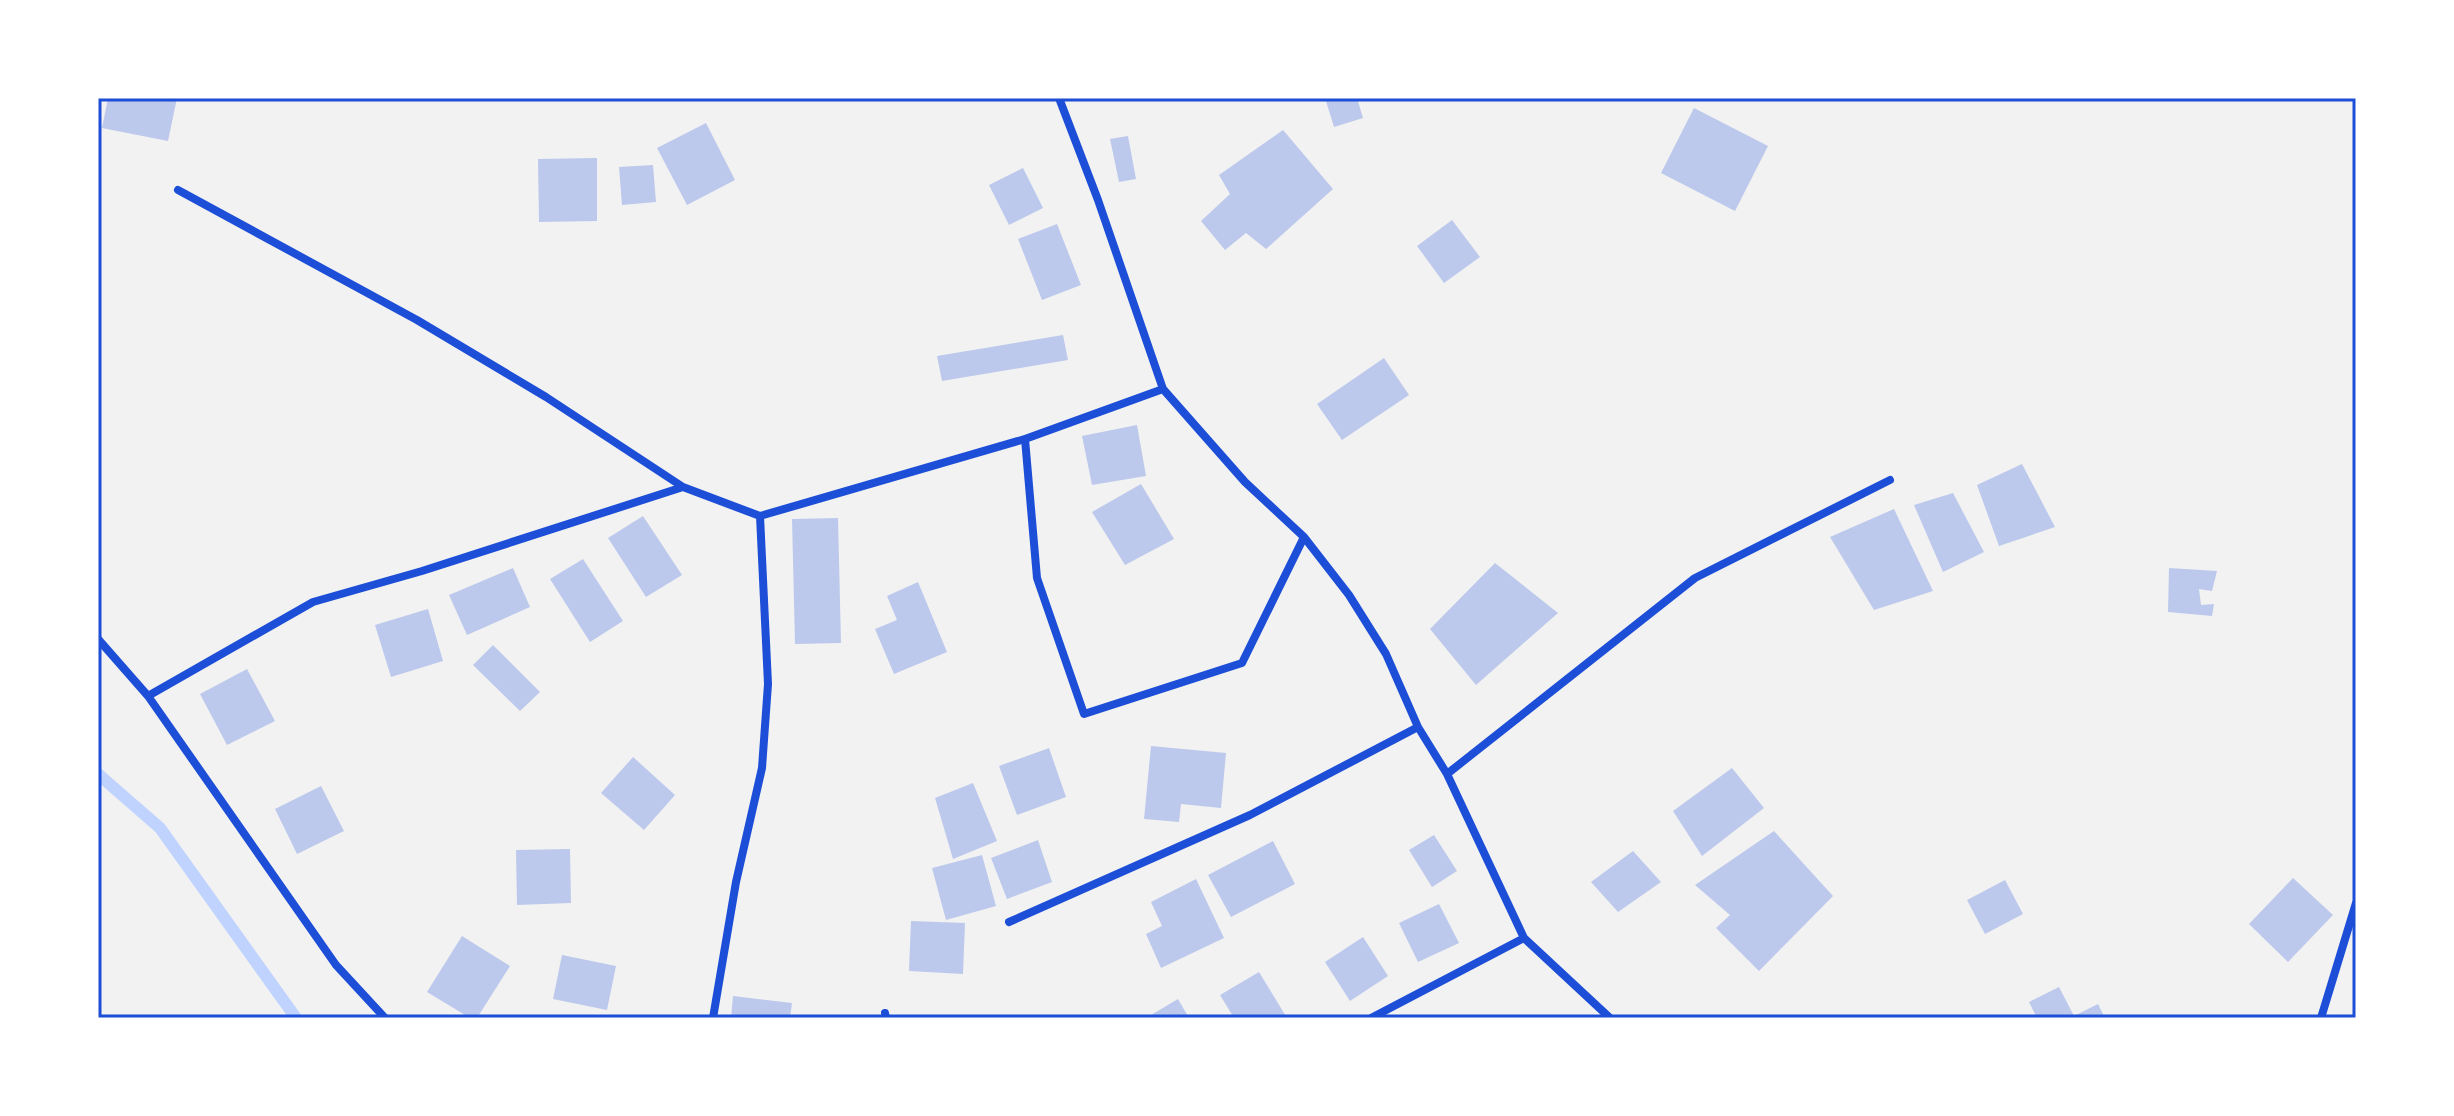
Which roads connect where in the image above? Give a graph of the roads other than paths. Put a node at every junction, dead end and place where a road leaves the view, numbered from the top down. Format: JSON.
{"nodes":[{"id":1,"x":1059,"y":98,"type":"edge"},
{"id":2,"x":178,"y":190,"type":"dead end"},
{"id":3,"x":1163,"y":389,"type":"junction"},
{"id":4,"x":1025,"y":439,"type":"junction"},
{"id":5,"x":1890,"y":480,"type":"dead end"},
{"id":6,"x":683,"y":487,"type":"junction"},
{"id":7,"x":760,"y":516,"type":"junction"},
{"id":8,"x":1304,"y":537,"type":"junction"},
{"id":9,"x":98,"y":639,"type":"edge"},
{"id":10,"x":148,"y":696,"type":"junction"},
{"id":11,"x":1418,"y":727,"type":"junction"},
{"id":12,"x":1447,"y":774,"type":"junction"},
{"id":13,"x":2356,"y":903,"type":"edge"},
{"id":14,"x":1009,"y":922,"type":"dead end"},
{"id":15,"x":1524,"y":938,"type":"junction"},
{"id":16,"x":385,"y":1018,"type":"edge"},
{"id":17,"x":713,"y":1018,"type":"edge"},
{"id":18,"x":1371,"y":1018,"type":"edge"},
{"id":19,"x":1610,"y":1018,"type":"edge"},
{"id":20,"x":2321,"y":1018,"type":"edge"}],
"edges":[{"from":1,"to":3,"type":"street"},
{"from":2,"to":6,"type":"street"},
{"from":3,"to":4,"type":"street"},
{"from":3,"to":8,"type":"street"},
{"from":4,"to":7,"type":"street"},
{"from":4,"to":8,"type":"street"},
{"from":5,"to":12,"type":"street"},
{"from":6,"to":7,"type":"street"},
{"from":6,"to":10,"type":"street"},
{"from":7,"to":17,"type":"street"},
{"from":8,"to":11,"type":"street"},
{"from":9,"to":10,"type":"street"},
{"from":10,"to":16,"type":"street"},
{"from":11,"to":12,"type":"street"},
{"from":11,"to":14,"type":"street"},
{"from":12,"to":15,"type":"street"},
{"from":13,"to":20,"type":"street"},
{"from":15,"to":18,"type":"street"},
{"from":15,"to":19,"type":"street"}]}
